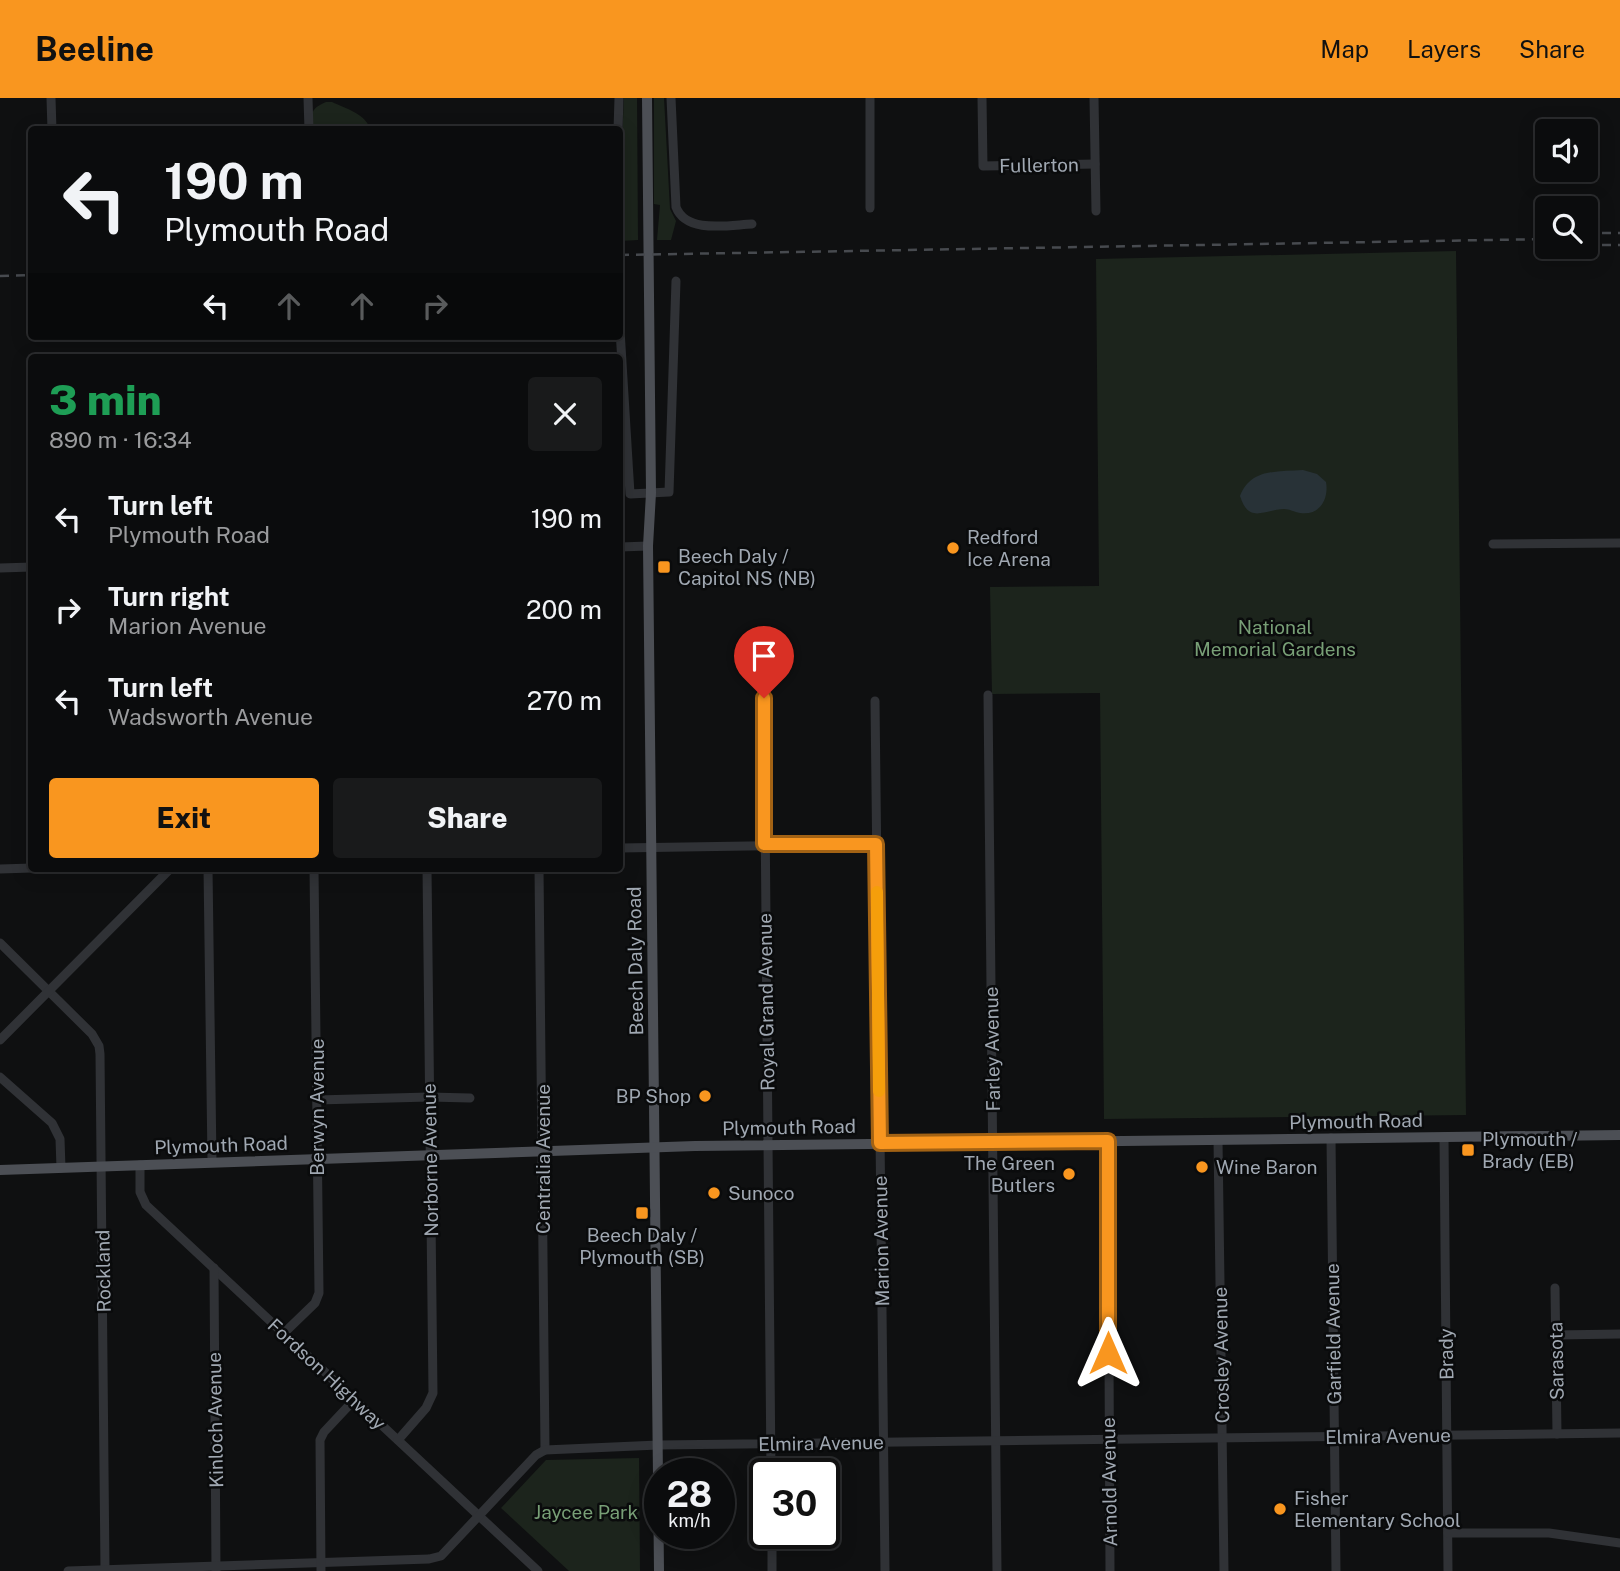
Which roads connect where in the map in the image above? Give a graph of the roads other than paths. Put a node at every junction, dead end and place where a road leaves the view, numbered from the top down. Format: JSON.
{"nodes":[{"id":1,"x":51,"y":98,"type":"edge"},
{"id":2,"x":308,"y":98,"type":"edge"},
{"id":3,"x":620,"y":98,"type":"edge"},
{"id":4,"x":647,"y":98,"type":"edge"},
{"id":5,"x":671,"y":98,"type":"edge"},
{"id":6,"x":870,"y":98,"type":"edge"},
{"id":7,"x":982,"y":98,"type":"edge"},
{"id":8,"x":1094,"y":98,"type":"edge"},
{"id":9,"x":51,"y":126,"type":"edge"},
{"id":10,"x":309,"y":126,"type":"edge"},
{"id":11,"x":618,"y":126,"type":"edge"},
{"id":12,"x":1095,"y":164,"type":"junction"},
{"id":13,"x":870,"y":208,"type":"dead end"},
{"id":14,"x":1096,"y":212,"type":"dead end"},
{"id":15,"x":752,"y":224,"type":"dead end"},
{"id":16,"x":676,"y":281,"type":"dead end"},
{"id":17,"x":623,"y":379,"type":"edge"},
{"id":18,"x":651,"y":494,"type":"junction"},
{"id":19,"x":1493,"y":544,"type":"dead end"},
{"id":20,"x":1620,"y":544,"type":"edge"},
{"id":21,"x":648,"y":546,"type":"junction"},
{"id":22,"x":623,"y":547,"type":"edge"},
{"id":23,"x":28,"y":567,"type":"edge"},
{"id":24,"x":0,"y":568,"type":"edge"},
{"id":25,"x":988,"y":695,"type":"dead end"},
{"id":26,"x":764,"y":698,"type":"dead end"},
{"id":27,"x":875,"y":701,"type":"dead end"},
{"id":28,"x":764,"y":844,"type":"junction"},
{"id":29,"x":876,"y":844,"type":"junction"},
{"id":30,"x":651,"y":847,"type":"junction"},
{"id":31,"x":623,"y":848,"type":"edge"},
{"id":32,"x":28,"y":868,"type":"edge"},
{"id":33,"x":0,"y":869,"type":"edge"},
{"id":34,"x":167,"y":872,"type":"edge"},
{"id":35,"x":208,"y":872,"type":"edge"},
{"id":36,"x":314,"y":872,"type":"edge"},
{"id":37,"x":428,"y":872,"type":"edge"},
{"id":38,"x":539,"y":872,"type":"edge"},
{"id":39,"x":0,"y":943,"type":"edge"},
{"id":40,"x":49,"y":990,"type":"junction"},
{"id":41,"x":0,"y":1040,"type":"edge"},
{"id":42,"x":0,"y":1077,"type":"edge"},
{"id":43,"x":429,"y":1097,"type":"junction"},
{"id":44,"x":470,"y":1098,"type":"dead end"},
{"id":45,"x":317,"y":1100,"type":"junction"},
{"id":46,"x":1620,"y":1135,"type":"edge"},
{"id":47,"x":1444,"y":1137,"type":"junction"},
{"id":48,"x":1331,"y":1138,"type":"junction"},
{"id":49,"x":1218,"y":1140,"type":"junction"},
{"id":50,"x":1108,"y":1141,"type":"junction"},
{"id":51,"x":993,"y":1142,"type":"junction"},
{"id":52,"x":880,"y":1143,"type":"junction"},
{"id":53,"x":768,"y":1145,"type":"junction"},
{"id":54,"x":656,"y":1147,"type":"junction"},
{"id":55,"x":542,"y":1150,"type":"junction"},
{"id":56,"x":430,"y":1154,"type":"junction"},
{"id":57,"x":317,"y":1158,"type":"junction"},
{"id":58,"x":212,"y":1162,"type":"junction"},
{"id":59,"x":140,"y":1166,"type":"junction"},
{"id":60,"x":101,"y":1167,"type":"junction"},
{"id":61,"x":61,"y":1168,"type":"junction"},
{"id":62,"x":0,"y":1170,"type":"edge"},
{"id":63,"x":214,"y":1268,"type":"junction"},
{"id":64,"x":1555,"y":1288,"type":"dead end"},
{"id":65,"x":284,"y":1333,"type":"junction"},
{"id":66,"x":1620,"y":1334,"type":"edge"},
{"id":67,"x":1556,"y":1335,"type":"junction"},
{"id":68,"x":354,"y":1399,"type":"junction"},
{"id":69,"x":1620,"y":1433,"type":"edge"},
{"id":70,"x":1557,"y":1434,"type":"junction"},
{"id":71,"x":1447,"y":1435,"type":"junction"},
{"id":72,"x":1334,"y":1437,"type":"junction"},
{"id":73,"x":1222,"y":1438,"type":"junction"},
{"id":74,"x":1109,"y":1439,"type":"junction"},
{"id":75,"x":398,"y":1440,"type":"junction"},
{"id":76,"x":996,"y":1441,"type":"junction"},
{"id":77,"x":883,"y":1442,"type":"junction"},
{"id":78,"x":771,"y":1444,"type":"junction"},
{"id":79,"x":658,"y":1445,"type":"junction"},
{"id":80,"x":545,"y":1450,"type":"junction"},
{"id":81,"x":771,"y":1458,"type":"edge"},
{"id":82,"x":479,"y":1516,"type":"junction"},
{"id":83,"x":1448,"y":1533,"type":"junction"},
{"id":84,"x":1620,"y":1543,"type":"edge"},
{"id":85,"x":772,"y":1549,"type":"edge"},
{"id":86,"x":321,"y":1567,"type":"edge"},
{"id":87,"x":216,"y":1568,"type":"edge"},
{"id":88,"x":106,"y":1570,"type":"edge"},
{"id":89,"x":68,"y":1571,"type":"edge"},
{"id":90,"x":538,"y":1571,"type":"edge"},
{"id":91,"x":659,"y":1571,"type":"edge"},
{"id":92,"x":772,"y":1571,"type":"edge"},
{"id":93,"x":885,"y":1571,"type":"edge"},
{"id":94,"x":998,"y":1571,"type":"edge"},
{"id":95,"x":1110,"y":1571,"type":"edge"},
{"id":96,"x":1224,"y":1571,"type":"edge"},
{"id":97,"x":1335,"y":1571,"type":"edge"},
{"id":98,"x":1448,"y":1571,"type":"edge"}],
"edges":[{"from":1,"to":9,"type":"street"},
{"from":2,"to":10,"type":"street"},
{"from":3,"to":11,"type":"street"},
{"from":4,"to":18,"type":"main road","name":"Beech Daly Road"},
{"from":5,"to":15,"type":"street"},
{"from":6,"to":13,"type":"street"},
{"from":7,"to":12,"type":"street","name":"Fullerton"},
{"from":8,"to":12,"type":"street"},
{"from":12,"to":14,"type":"street"},
{"from":16,"to":18,"type":"street"},
{"from":17,"to":18,"type":"street"},
{"from":18,"to":21,"type":"main road","name":"Beech Daly Road"},
{"from":19,"to":20,"type":"street"},
{"from":21,"to":22,"type":"street"},
{"from":21,"to":30,"type":"main road","name":"Beech Daly Road"},
{"from":23,"to":24,"type":"street"},
{"from":25,"to":51,"type":"street","name":"Farley Avenue"},
{"from":26,"to":28,"type":"street","name":"Royal Grand Avenue"},
{"from":27,"to":29,"type":"street","name":"Marion Avenue"},
{"from":28,"to":29,"type":"street"},
{"from":28,"to":30,"type":"street"},
{"from":28,"to":53,"type":"street","name":"Royal Grand Avenue"},
{"from":29,"to":52,"type":"street","name":"Marion Avenue"},
{"from":30,"to":31,"type":"street"},
{"from":30,"to":54,"type":"main road","name":"Beech Daly Road"},
{"from":32,"to":33,"type":"street"},
{"from":34,"to":40,"type":"street"},
{"from":35,"to":58,"type":"street"},
{"from":36,"to":45,"type":"street","name":"Berwyn Avenue"},
{"from":37,"to":43,"type":"street","name":"Norborne Avenue"},
{"from":38,"to":55,"type":"street","name":"Centralia Avenue"},
{"from":39,"to":40,"type":"street","name":"Rockland"},
{"from":40,"to":41,"type":"street"},
{"from":40,"to":60,"type":"street","name":"Rockland"},
{"from":42,"to":61,"type":"street"},
{"from":43,"to":44,"type":"street"},
{"from":43,"to":45,"type":"street"},
{"from":43,"to":56,"type":"street","name":"Norborne Avenue"},
{"from":45,"to":57,"type":"street","name":"Berwyn Avenue"},
{"from":46,"to":47,"type":"main road","name":"Plymouth Road"},
{"from":47,"to":48,"type":"main road","name":"Plymouth Road"},
{"from":47,"to":71,"type":"street","name":"Brady"},
{"from":48,"to":49,"type":"main road","name":"Plymouth Road"},
{"from":48,"to":72,"type":"street","name":"Garfield Avenue"},
{"from":49,"to":50,"type":"main road","name":"Plymouth Road"},
{"from":49,"to":73,"type":"street","name":"Crosley Avenue"},
{"from":50,"to":51,"type":"main road","name":"Plymouth Road"},
{"from":50,"to":74,"type":"street","name":"Arnold Avenue"},
{"from":51,"to":52,"type":"main road","name":"Plymouth Road"},
{"from":51,"to":76,"type":"street","name":"Farley Avenue"},
{"from":52,"to":53,"type":"main road","name":"Plymouth Road"},
{"from":52,"to":77,"type":"street","name":"Marion Avenue"},
{"from":53,"to":54,"type":"main road","name":"Plymouth Road"},
{"from":53,"to":78,"type":"street","name":"Royal Grand Avenue"},
{"from":54,"to":55,"type":"main road","name":"Plymouth Road"},
{"from":54,"to":79,"type":"main road","name":"Beech Daly Road"},
{"from":55,"to":56,"type":"main road","name":"Plymouth Road"},
{"from":55,"to":80,"type":"street","name":"Centralia Avenue"},
{"from":56,"to":57,"type":"main road","name":"Plymouth Road"},
{"from":56,"to":75,"type":"street","name":"Norborne Avenue"},
{"from":57,"to":58,"type":"main road","name":"Plymouth Road"},
{"from":57,"to":65,"type":"street","name":"Berwyn Avenue"},
{"from":58,"to":59,"type":"main road","name":"Plymouth Road"},
{"from":59,"to":60,"type":"main road","name":"Plymouth Road"},
{"from":59,"to":63,"type":"street","name":"Fordson Highway"},
{"from":60,"to":61,"type":"main road","name":"Plymouth Road"},
{"from":60,"to":88,"type":"street","name":"Rockland"},
{"from":61,"to":62,"type":"main road","name":"Plymouth Road"},
{"from":63,"to":65,"type":"street","name":"Fordson Highway"},
{"from":63,"to":87,"type":"street","name":"Kinloch Avenue"},
{"from":64,"to":67,"type":"street","name":"Sarasota"},
{"from":65,"to":68,"type":"street","name":"Fordson Highway"},
{"from":66,"to":67,"type":"street"},
{"from":67,"to":70,"type":"street","name":"Sarasota"},
{"from":68,"to":75,"type":"street","name":"Fordson Highway"},
{"from":68,"to":86,"type":"street"},
{"from":69,"to":70,"type":"street","name":"Elmira Avenue"},
{"from":70,"to":71,"type":"street","name":"Elmira Avenue"},
{"from":71,"to":72,"type":"street","name":"Elmira Avenue"},
{"from":71,"to":83,"type":"street","name":"Brady"},
{"from":72,"to":73,"type":"street","name":"Elmira Avenue"},
{"from":72,"to":97,"type":"street","name":"Garfield Avenue"},
{"from":73,"to":74,"type":"street","name":"Elmira Avenue"},
{"from":73,"to":96,"type":"street","name":"Crosley Avenue"},
{"from":74,"to":76,"type":"street","name":"Elmira Avenue"},
{"from":74,"to":95,"type":"street","name":"Arnold Avenue"},
{"from":75,"to":82,"type":"street","name":"Fordson Highway"},
{"from":76,"to":77,"type":"street","name":"Elmira Avenue"},
{"from":76,"to":94,"type":"street","name":"Farley Avenue"},
{"from":77,"to":78,"type":"street","name":"Elmira Avenue"},
{"from":77,"to":93,"type":"street","name":"Marion Avenue"},
{"from":78,"to":79,"type":"street","name":"Elmira Avenue"},
{"from":78,"to":81,"type":"street","name":"Royal Grand Avenue"},
{"from":79,"to":80,"type":"street","name":"Elmira Avenue"},
{"from":79,"to":91,"type":"main road","name":"Beech Daly Road"},
{"from":80,"to":82,"type":"street"},
{"from":82,"to":86,"type":"street"},
{"from":82,"to":90,"type":"street","name":"Fordson Highway"},
{"from":83,"to":84,"type":"street"},
{"from":83,"to":98,"type":"street","name":"Brady"},
{"from":85,"to":92,"type":"street"},
{"from":86,"to":87,"type":"street"},
{"from":87,"to":88,"type":"street"},
{"from":88,"to":89,"type":"street"}]}
